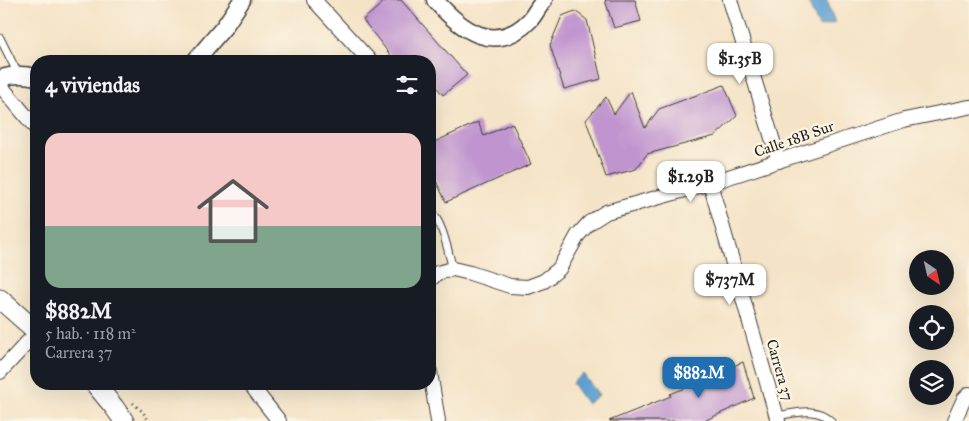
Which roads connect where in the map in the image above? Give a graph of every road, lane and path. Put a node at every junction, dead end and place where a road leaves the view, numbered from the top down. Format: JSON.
{"nodes":[{"id":1,"x":242,"y":0,"type":"edge"},
{"id":2,"x":314,"y":0,"type":"edge"},
{"id":3,"x":435,"y":0,"type":"edge"},
{"id":4,"x":544,"y":0,"type":"edge"},
{"id":5,"x":730,"y":0,"type":"edge"},
{"id":6,"x":0,"y":38,"type":"edge"},
{"id":7,"x":200,"y":55,"type":"edge"},
{"id":8,"x":364,"y":55,"type":"edge"},
{"id":9,"x":18,"y":74,"type":"junction"},
{"id":10,"x":30,"y":75,"type":"edge"},
{"id":11,"x":0,"y":79,"type":"edge"},
{"id":12,"x":0,"y":85,"type":"edge"},
{"id":13,"x":969,"y":107,"type":"edge"},
{"id":14,"x":30,"y":121,"type":"edge"},
{"id":15,"x":779,"y":161,"type":"junction"},
{"id":16,"x":710,"y":183,"type":"junction"},
{"id":17,"x":436,"y":217,"type":"edge"},
{"id":18,"x":453,"y":269,"type":"junction"},
{"id":19,"x":436,"y":275,"type":"edge"},
{"id":20,"x":0,"y":299,"type":"edge"},
{"id":21,"x":30,"y":326,"type":"edge"},
{"id":22,"x":30,"y":339,"type":"edge"},
{"id":23,"x":0,"y":372,"type":"edge"},
{"id":24,"x":99,"y":390,"type":"edge"},
{"id":25,"x":255,"y":390,"type":"edge"},
{"id":26,"x":433,"y":390,"type":"edge"},
{"id":27,"x":969,"y":394,"type":"edge"},
{"id":28,"x":778,"y":419,"type":"edge"},
{"id":29,"x":124,"y":421,"type":"edge"},
{"id":30,"x":278,"y":421,"type":"edge"},
{"id":31,"x":438,"y":421,"type":"edge"},
{"id":32,"x":831,"y":421,"type":"edge"},
{"id":33,"x":954,"y":421,"type":"edge"}],
"edges":[{"from":1,"to":7,"type":"street"},
{"from":2,"to":8,"type":"street"},
{"from":3,"to":4,"type":"street"},
{"from":5,"to":15,"type":"street"},
{"from":6,"to":9,"type":"lane"},
{"from":9,"to":10,"type":"street"},
{"from":9,"to":11,"type":"street"},
{"from":12,"to":14,"type":"street"},
{"from":13,"to":15,"type":"street","name":"Calle 18B Sur"},
{"from":15,"to":16,"type":"street","name":"Calle 18B Sur"},
{"from":16,"to":18,"type":"street","name":"Calle 18B Sur"},
{"from":16,"to":28,"type":"street","name":"Carrera 37"},
{"from":17,"to":18,"type":"lane"},
{"from":18,"to":19,"type":"street"},
{"from":20,"to":21,"type":"main road"},
{"from":22,"to":23,"type":"street"},
{"from":24,"to":29,"type":"main road"},
{"from":25,"to":30,"type":"street"},
{"from":26,"to":31,"type":"street"},
{"from":27,"to":33,"type":"street"},
{"from":28,"to":32,"type":"lane"}]}
